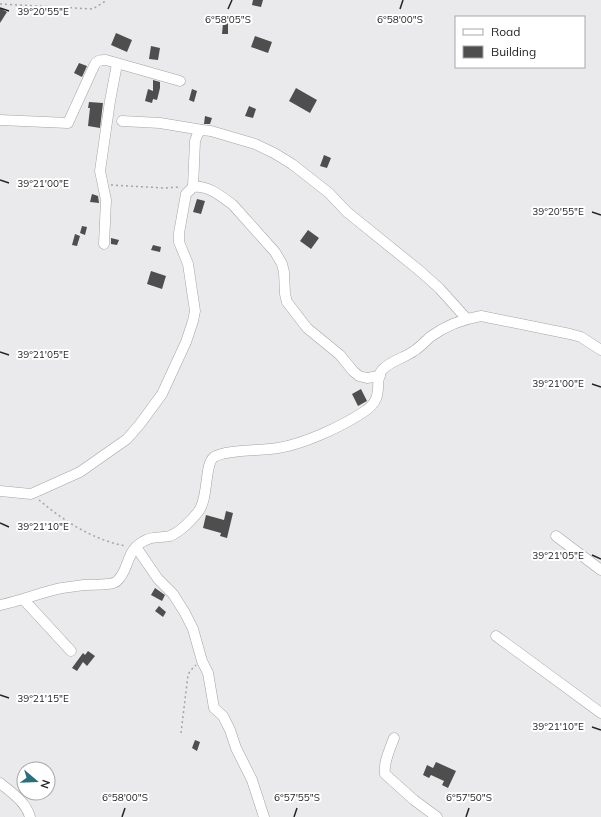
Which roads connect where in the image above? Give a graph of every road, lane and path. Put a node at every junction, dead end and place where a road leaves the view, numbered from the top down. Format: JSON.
{"nodes":[{"id":1,"x":107,"y":0,"type":"edge"},
{"id":2,"x":0,"y":4,"type":"edge"},
{"id":3,"x":117,"y":64,"type":"junction"},
{"id":4,"x":180,"y":81,"type":"dead end"},
{"id":5,"x":0,"y":120,"type":"edge"},
{"id":6,"x":122,"y":121,"type":"dead end"},
{"id":7,"x":202,"y":130,"type":"junction"},
{"id":8,"x":102,"y":183,"type":"junction"},
{"id":9,"x":193,"y":187,"type":"junction"},
{"id":10,"x":104,"y":244,"type":"dead end"},
{"id":11,"x":466,"y":318,"type":"junction"},
{"id":12,"x":601,"y":350,"type":"edge"},
{"id":13,"x":380,"y":376,"type":"junction"},
{"id":14,"x":0,"y":491,"type":"edge"},
{"id":15,"x":31,"y":494,"type":"junction"},
{"id":16,"x":556,"y":536,"type":"dead end"},
{"id":17,"x":136,"y":547,"type":"junction"},
{"id":18,"x":601,"y":570,"type":"edge"},
{"id":19,"x":24,"y":600,"type":"junction"},
{"id":20,"x":0,"y":605,"type":"edge"},
{"id":21,"x":496,"y":636,"type":"dead end"},
{"id":22,"x":71,"y":651,"type":"dead end"},
{"id":23,"x":202,"y":661,"type":"junction"},
{"id":24,"x":601,"y":713,"type":"edge"},
{"id":25,"x":181,"y":733,"type":"dead end"},
{"id":26,"x":394,"y":738,"type":"dead end"},
{"id":27,"x":0,"y":783,"type":"edge"},
{"id":28,"x":30,"y":817,"type":"edge"},
{"id":29,"x":264,"y":817,"type":"edge"},
{"id":30,"x":437,"y":817,"type":"edge"}],
"edges":[{"from":1,"to":2,"type":"path"},
{"from":3,"to":4,"type":"street"},
{"from":3,"to":5,"type":"street"},
{"from":3,"to":8,"type":"street"},
{"from":6,"to":7,"type":"street"},
{"from":7,"to":9,"type":"street"},
{"from":7,"to":11,"type":"street"},
{"from":8,"to":9,"type":"path"},
{"from":8,"to":10,"type":"street"},
{"from":9,"to":13,"type":"street"},
{"from":9,"to":15,"type":"street"},
{"from":11,"to":12,"type":"street"},
{"from":11,"to":13,"type":"street"},
{"from":13,"to":17,"type":"street"},
{"from":14,"to":15,"type":"street"},
{"from":15,"to":17,"type":"path"},
{"from":16,"to":18,"type":"street"},
{"from":17,"to":19,"type":"street"},
{"from":17,"to":23,"type":"street"},
{"from":19,"to":20,"type":"street"},
{"from":19,"to":22,"type":"street"},
{"from":21,"to":24,"type":"street"},
{"from":23,"to":25,"type":"path"},
{"from":23,"to":29,"type":"street"},
{"from":26,"to":30,"type":"street"},
{"from":27,"to":28,"type":"street"}]}
